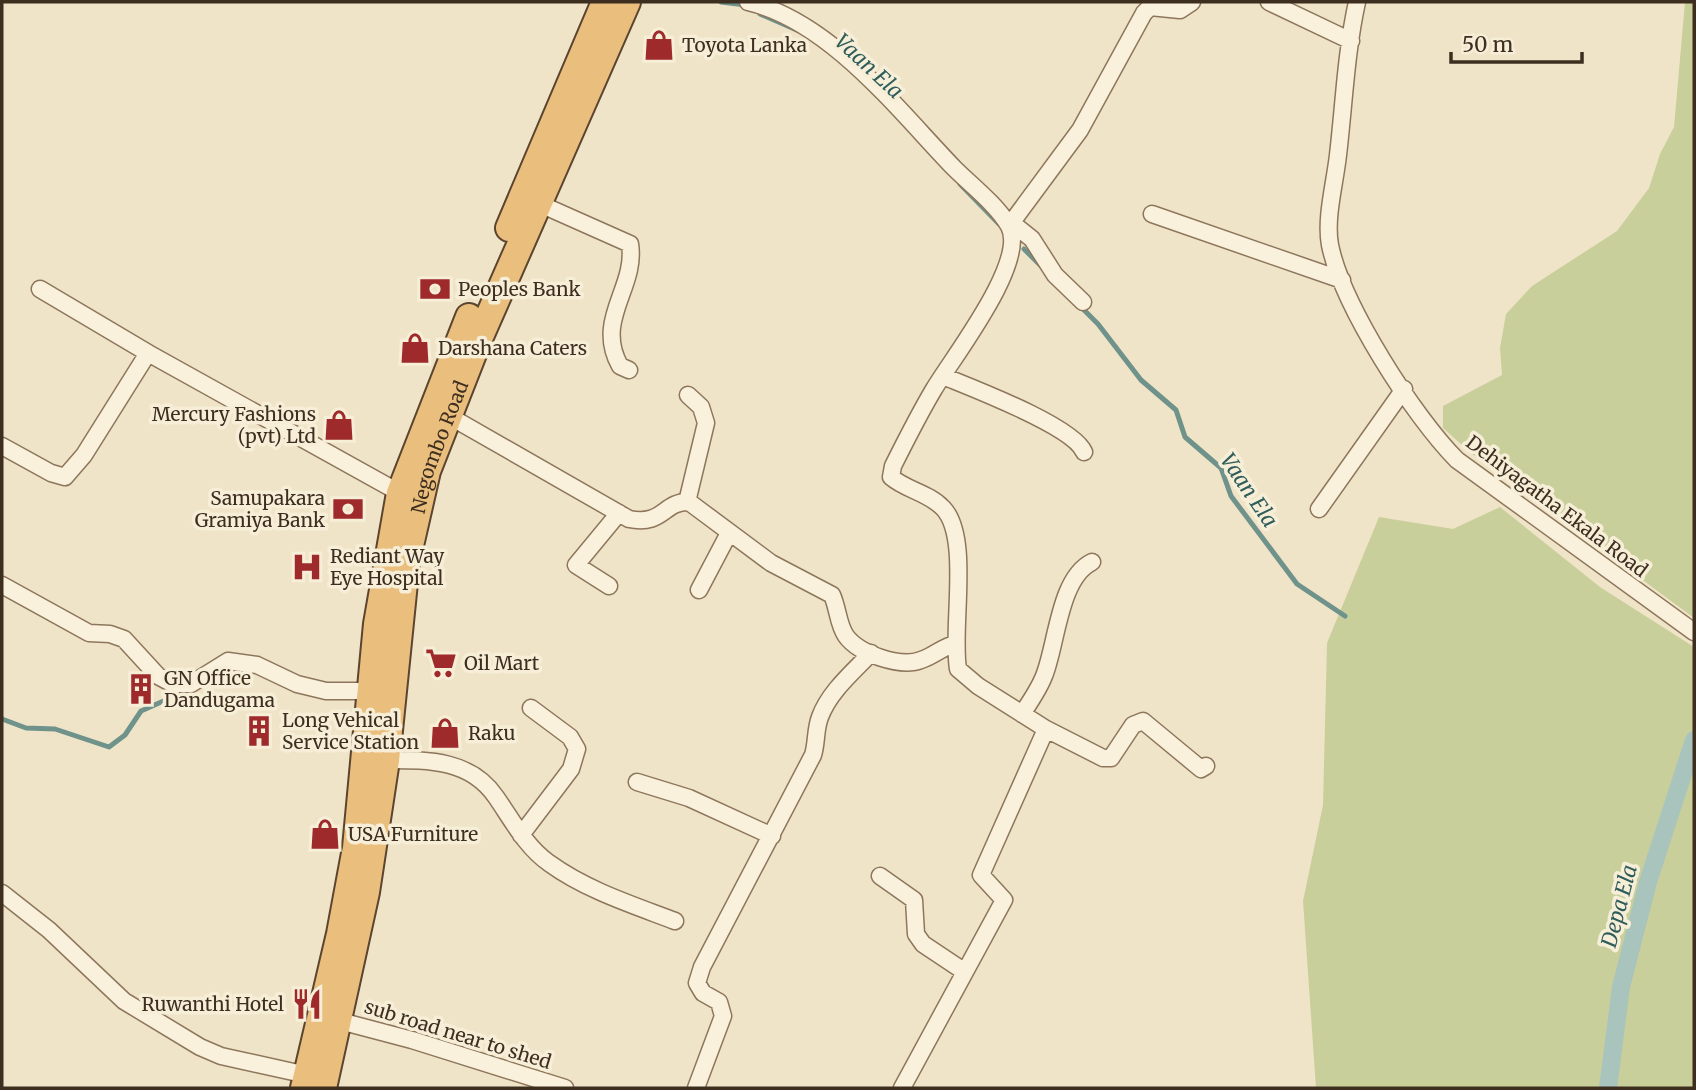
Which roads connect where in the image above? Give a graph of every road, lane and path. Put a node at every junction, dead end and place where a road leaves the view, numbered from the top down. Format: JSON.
{"nodes":[{"id":1,"x":605,"y":2,"type":"edge"},
{"id":2,"x":627,"y":2,"type":"edge"},
{"id":3,"x":748,"y":2,"type":"edge"},
{"id":4,"x":1192,"y":2,"type":"edge"},
{"id":5,"x":1269,"y":2,"type":"edge"},
{"id":6,"x":1357,"y":2,"type":"edge"},
{"id":7,"x":1351,"y":41,"type":"junction"},
{"id":8,"x":540,"y":204,"type":"junction"},
{"id":9,"x":1152,"y":214,"type":"dead end"},
{"id":10,"x":1010,"y":225,"type":"junction"},
{"id":11,"x":1342,"y":280,"type":"junction"},
{"id":12,"x":40,"y":289,"type":"dead end"},
{"id":13,"x":1083,"y":302,"type":"dead end"},
{"id":14,"x":148,"y":353,"type":"junction"},
{"id":15,"x":629,"y":370,"type":"dead end"},
{"id":16,"x":943,"y":376,"type":"junction"},
{"id":17,"x":1404,"y":389,"type":"junction"},
{"id":18,"x":688,"y":395,"type":"dead end"},
{"id":19,"x":449,"y":416,"type":"junction"},
{"id":20,"x":2,"y":446,"type":"edge"},
{"id":21,"x":1084,"y":452,"type":"dead end"},
{"id":22,"x":400,"y":493,"type":"junction"},
{"id":23,"x":687,"y":502,"type":"junction"},
{"id":24,"x":1320,"y":509,"type":"dead end"},
{"id":25,"x":619,"y":513,"type":"junction"},
{"id":26,"x":729,"y":533,"type":"junction"},
{"id":27,"x":1092,"y":562,"type":"dead end"},
{"id":28,"x":2,"y":585,"type":"edge"},
{"id":29,"x":609,"y":586,"type":"dead end"},
{"id":30,"x":699,"y":590,"type":"dead end"},
{"id":31,"x":1694,"y":632,"type":"edge"},
{"id":32,"x":955,"y":644,"type":"junction"},
{"id":33,"x":872,"y":653,"type":"junction"},
{"id":34,"x":371,"y":691,"type":"junction"},
{"id":35,"x":531,"y":708,"type":"dead end"},
{"id":36,"x":1022,"y":714,"type":"junction"},
{"id":37,"x":1046,"y":729,"type":"junction"},
{"id":38,"x":386,"y":760,"type":"junction"},
{"id":39,"x":1206,"y":766,"type":"dead end"},
{"id":40,"x":637,"y":782,"type":"dead end"},
{"id":41,"x":521,"y":835,"type":"junction"},
{"id":42,"x":772,"y":836,"type":"junction"},
{"id":43,"x":880,"y":876,"type":"dead end"},
{"id":44,"x":2,"y":893,"type":"edge"},
{"id":45,"x":675,"y":922,"type":"dead end"},
{"id":46,"x":965,"y":972,"type":"junction"},
{"id":47,"x":340,"y":1021,"type":"junction"},
{"id":48,"x":312,"y":1084,"type":"edge"},
{"id":49,"x":907,"y":1086,"type":"edge"},
{"id":50,"x":565,"y":1088,"type":"edge"},
{"id":51,"x":696,"y":1088,"type":"edge"}],
"edges":[{"from":1,"to":22,"type":"highway","name":"Negombo Road"},
{"from":2,"to":8,"type":"highway","name":"Negombo Road"},
{"from":3,"to":10,"type":"street"},
{"from":4,"to":10,"type":"street"},
{"from":5,"to":7,"type":"street"},
{"from":6,"to":7,"type":"street","name":"Dehiyagatha Ekala Road"},
{"from":7,"to":11,"type":"street","name":"Dehiyagatha Ekala Road"},
{"from":8,"to":15,"type":"street"},
{"from":8,"to":19,"type":"highway","name":"Negombo Road"},
{"from":9,"to":11,"type":"street"},
{"from":10,"to":13,"type":"street"},
{"from":10,"to":16,"type":"street"},
{"from":11,"to":17,"type":"street","name":"Dehiyagatha Ekala Road"},
{"from":12,"to":14,"type":"street"},
{"from":14,"to":20,"type":"street"},
{"from":14,"to":22,"type":"street"},
{"from":16,"to":21,"type":"street"},
{"from":16,"to":32,"type":"street"},
{"from":17,"to":24,"type":"street"},
{"from":17,"to":31,"type":"street","name":"Dehiyagatha Ekala Road"},
{"from":18,"to":23,"type":"street"},
{"from":19,"to":25,"type":"street"},
{"from":19,"to":38,"type":"highway","name":"Negombo Road"},
{"from":22,"to":34,"type":"highway","name":"Negombo Road"},
{"from":23,"to":25,"type":"street"},
{"from":23,"to":26,"type":"street"},
{"from":25,"to":29,"type":"street"},
{"from":26,"to":30,"type":"street"},
{"from":26,"to":33,"type":"street"},
{"from":27,"to":36,"type":"street"},
{"from":28,"to":34,"type":"street"},
{"from":32,"to":33,"type":"street"},
{"from":32,"to":36,"type":"street"},
{"from":33,"to":42,"type":"street"},
{"from":34,"to":48,"type":"highway","name":"Negombo Road"},
{"from":35,"to":41,"type":"street"},
{"from":36,"to":37,"type":"street"},
{"from":37,"to":39,"type":"street"},
{"from":37,"to":46,"type":"street"},
{"from":38,"to":41,"type":"street"},
{"from":38,"to":47,"type":"highway","name":"Negombo Road"},
{"from":40,"to":42,"type":"street"},
{"from":41,"to":45,"type":"street"},
{"from":42,"to":51,"type":"street"},
{"from":43,"to":46,"type":"street"},
{"from":44,"to":48,"type":"street"},
{"from":46,"to":49,"type":"street"},
{"from":47,"to":48,"type":"highway","name":"Negombo Road"},
{"from":47,"to":50,"type":"street","name":"sub road near to shed"}]}
